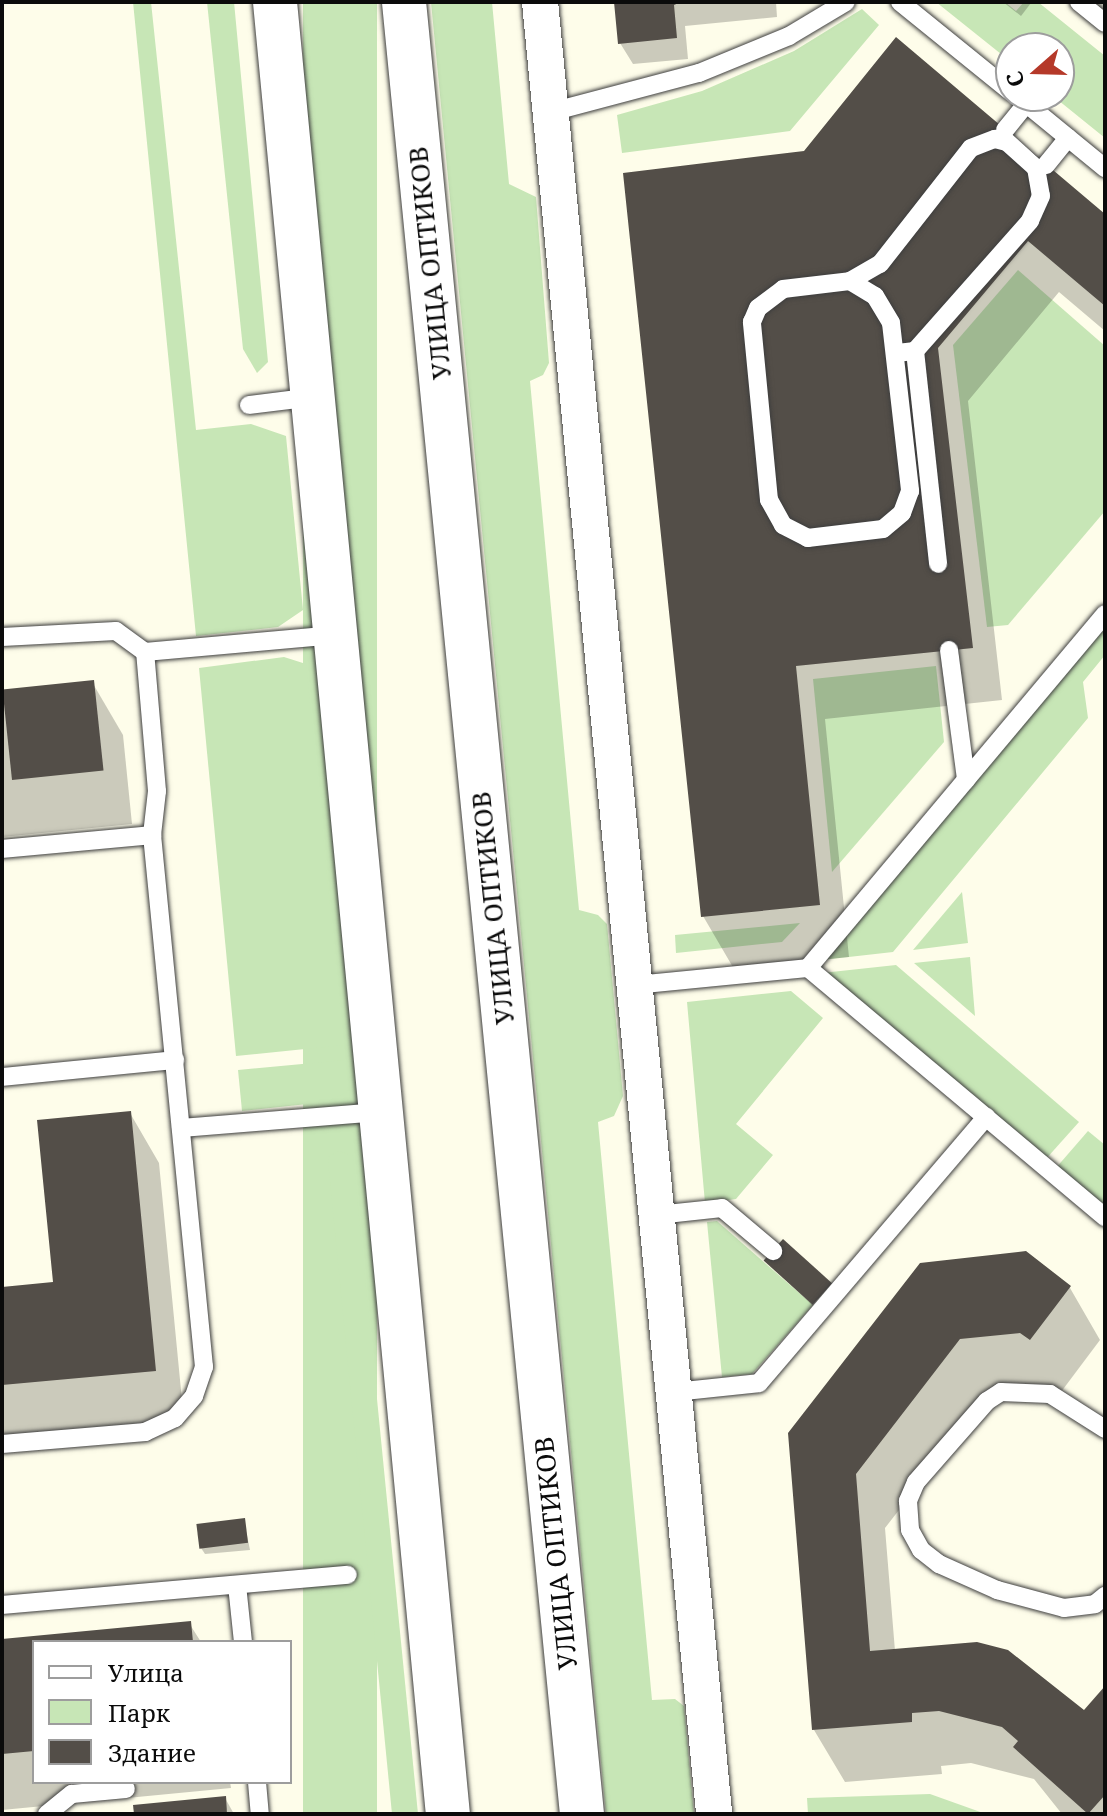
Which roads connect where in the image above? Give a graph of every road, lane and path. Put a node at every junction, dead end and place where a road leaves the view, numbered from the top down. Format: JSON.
{"nodes":[{"id":1,"x":275,"y":2,"type":"edge"},
{"id":2,"x":404,"y":2,"type":"edge"},
{"id":3,"x":540,"y":2,"type":"edge"},
{"id":4,"x":846,"y":2,"type":"edge"},
{"id":5,"x":900,"y":2,"type":"edge"},
{"id":6,"x":1079,"y":2,"type":"edge"},
{"id":7,"x":1105,"y":23,"type":"edge"},
{"id":8,"x":995,"y":79,"type":"edge"},
{"id":9,"x":551,"y":112,"type":"junction"},
{"id":10,"x":1015,"y":112,"type":"edge"},
{"id":11,"x":1036,"y":112,"type":"edge"},
{"id":12,"x":1005,"y":130,"type":"dead end"},
{"id":13,"x":1068,"y":138,"type":"junction"},
{"id":14,"x":1046,"y":165,"type":"dead end"},
{"id":15,"x":1105,"y":168,"type":"edge"},
{"id":16,"x":850,"y":281,"type":"junction"},
{"id":17,"x":915,"y":351,"type":"junction"},
{"id":18,"x":895,"y":353,"type":"junction"},
{"id":19,"x":313,"y":397,"type":"junction"},
{"id":20,"x":249,"y":405,"type":"dead end"},
{"id":21,"x":938,"y":564,"type":"dead end"},
{"id":22,"x":1105,"y":614,"type":"edge"},
{"id":23,"x":336,"y":635,"type":"junction"},
{"id":24,"x":2,"y":637,"type":"edge"},
{"id":25,"x":949,"y":650,"type":"dead end"},
{"id":26,"x":145,"y":652,"type":"junction"},
{"id":27,"x":960,"y":759,"type":"junction"},
{"id":28,"x":982,"y":760,"type":"junction"},
{"id":29,"x":966,"y":780,"type":"junction"},
{"id":30,"x":152,"y":835,"type":"junction"},
{"id":31,"x":2,"y":849,"type":"edge"},
{"id":32,"x":808,"y":968,"type":"junction"},
{"id":33,"x":635,"y":985,"type":"junction"},
{"id":34,"x":175,"y":1060,"type":"junction"},
{"id":35,"x":2,"y":1077,"type":"edge"},
{"id":36,"x":382,"y":1112,"type":"junction"},
{"id":37,"x":986,"y":1117,"type":"junction"},
{"id":38,"x":181,"y":1128,"type":"junction"},
{"id":39,"x":657,"y":1215,"type":"junction"},
{"id":40,"x":1105,"y":1217,"type":"edge"},
{"id":41,"x":773,"y":1251,"type":"dead end"},
{"id":42,"x":674,"y":1392,"type":"junction"},
{"id":43,"x":1105,"y":1429,"type":"edge"},
{"id":44,"x":2,"y":1444,"type":"edge"},
{"id":45,"x":348,"y":1575,"type":"dead end"},
{"id":46,"x":237,"y":1585,"type":"junction"},
{"id":47,"x":1105,"y":1596,"type":"edge"},
{"id":48,"x":2,"y":1605,"type":"edge"},
{"id":49,"x":243,"y":1640,"type":"edge"},
{"id":50,"x":257,"y":1784,"type":"edge"},
{"id":51,"x":126,"y":1789,"type":"dead end"},
{"id":52,"x":47,"y":1814,"type":"edge"},
{"id":53,"x":260,"y":1814,"type":"edge"},
{"id":54,"x":448,"y":1814,"type":"edge"},
{"id":55,"x":582,"y":1814,"type":"edge"},
{"id":56,"x":714,"y":1814,"type":"edge"}],
"edges":[{"from":1,"to":19,"type":"street"},
{"from":2,"to":55,"type":"street","name":"УЛИЦА ОПТИКОВ"},
{"from":3,"to":9,"type":"street"},
{"from":4,"to":9,"type":"lane"},
{"from":5,"to":8,"type":"lane"},
{"from":6,"to":7,"type":"lane"},
{"from":9,"to":33,"type":"street"},
{"from":10,"to":12,"type":"lane"},
{"from":11,"to":13,"type":"lane"},
{"from":13,"to":14,"type":"lane"},
{"from":13,"to":15,"type":"lane"},
{"from":16,"to":17,"type":"lane"},
{"from":16,"to":18,"type":"lane"},
{"from":16,"to":18,"type":"lane"},
{"from":17,"to":18,"type":"lane"},
{"from":17,"to":21,"type":"lane"},
{"from":19,"to":20,"type":"lane"},
{"from":19,"to":23,"type":"street"},
{"from":22,"to":28,"type":"lane"},
{"from":23,"to":26,"type":"lane"},
{"from":23,"to":36,"type":"street"},
{"from":24,"to":26,"type":"lane"},
{"from":25,"to":27,"type":"lane"},
{"from":26,"to":30,"type":"lane"},
{"from":27,"to":28,"type":"lane"},
{"from":27,"to":29,"type":"lane"},
{"from":28,"to":29,"type":"lane"},
{"from":29,"to":32,"type":"lane"},
{"from":30,"to":31,"type":"lane"},
{"from":30,"to":34,"type":"lane"},
{"from":32,"to":33,"type":"lane"},
{"from":32,"to":37,"type":"lane"},
{"from":33,"to":39,"type":"street"},
{"from":34,"to":35,"type":"lane"},
{"from":34,"to":38,"type":"lane"},
{"from":36,"to":38,"type":"lane"},
{"from":36,"to":54,"type":"street"},
{"from":37,"to":40,"type":"lane"},
{"from":37,"to":42,"type":"lane"},
{"from":38,"to":44,"type":"lane"},
{"from":39,"to":41,"type":"lane"},
{"from":39,"to":42,"type":"street"},
{"from":42,"to":56,"type":"street"},
{"from":43,"to":47,"type":"lane"},
{"from":45,"to":46,"type":"lane"},
{"from":46,"to":48,"type":"lane"},
{"from":46,"to":49,"type":"lane"},
{"from":50,"to":53,"type":"lane"},
{"from":51,"to":52,"type":"lane"}]}
